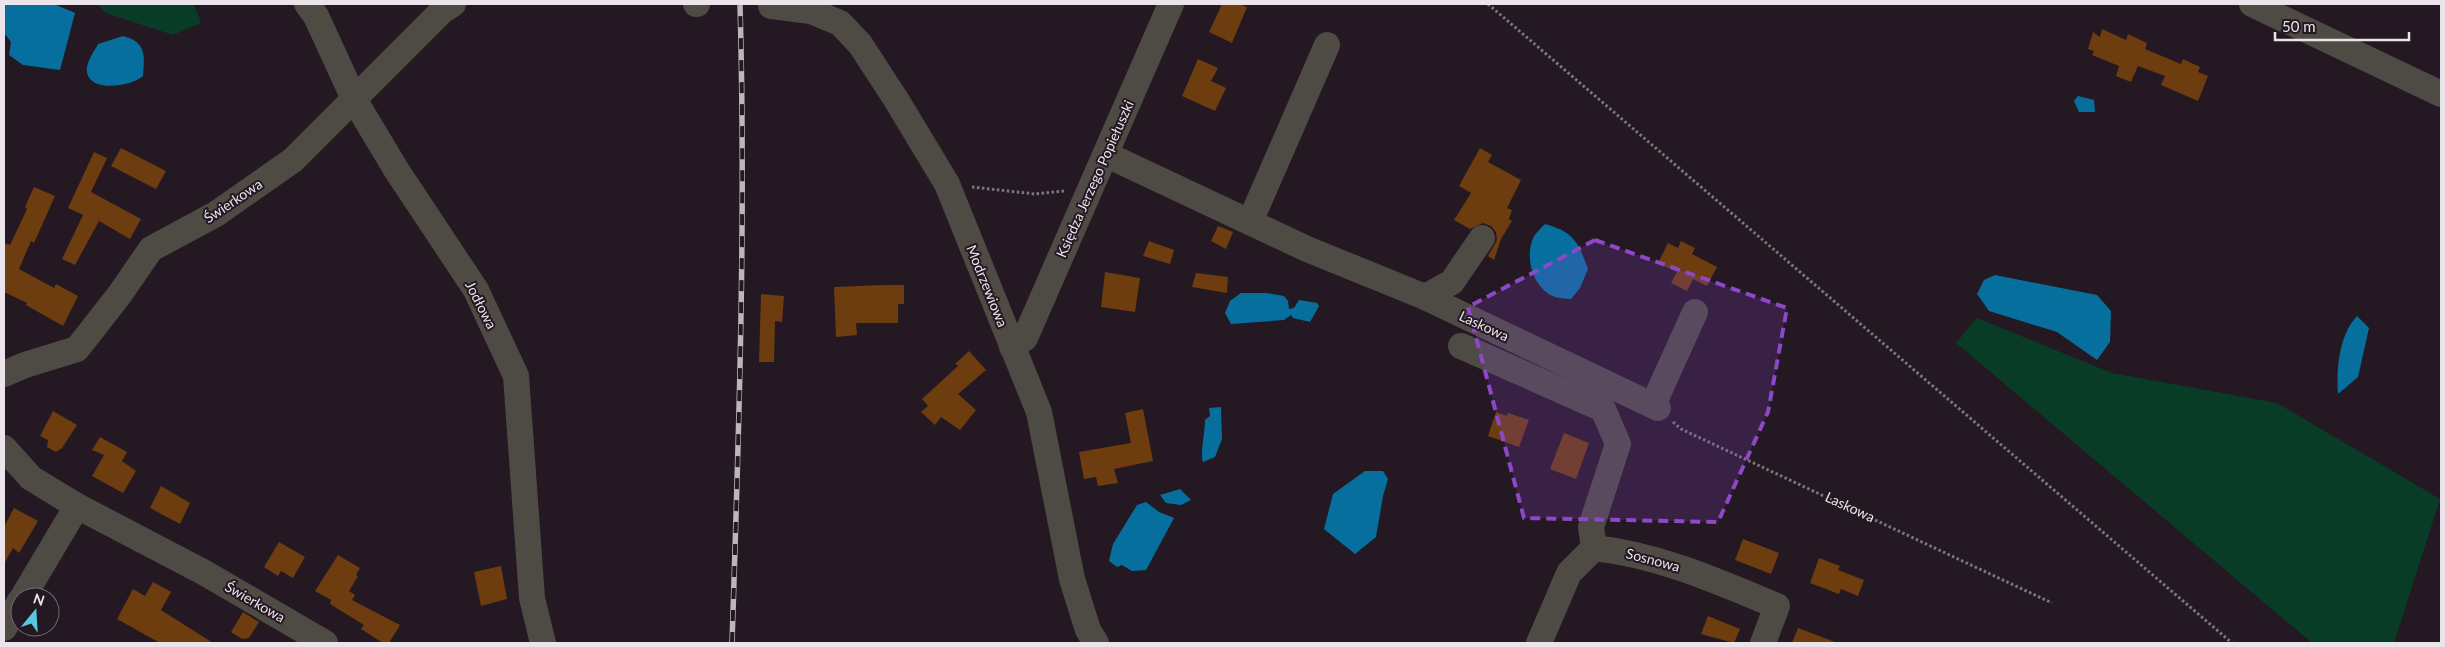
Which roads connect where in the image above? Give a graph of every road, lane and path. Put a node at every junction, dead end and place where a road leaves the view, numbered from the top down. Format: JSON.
{"nodes":[{"id":1,"x":307,"y":4,"type":"edge"},
{"id":2,"x":453,"y":4,"type":"edge"},
{"id":3,"x":1171,"y":4,"type":"edge"},
{"id":4,"x":1488,"y":4,"type":"edge"},
{"id":5,"x":2252,"y":4,"type":"edge"},
{"id":6,"x":771,"y":6,"type":"dead end"},
{"id":7,"x":1327,"y":45,"type":"dead end"},
{"id":8,"x":2441,"y":94,"type":"edge"},
{"id":9,"x":355,"y":101,"type":"junction"},
{"id":10,"x":1107,"y":154,"type":"junction"},
{"id":11,"x":947,"y":184,"type":"junction"},
{"id":12,"x":1091,"y":189,"type":"junction"},
{"id":13,"x":1250,"y":222,"type":"junction"},
{"id":14,"x":1482,"y":238,"type":"dead end"},
{"id":15,"x":1425,"y":297,"type":"junction"},
{"id":16,"x":1695,"y":312,"type":"dead end"},
{"id":17,"x":1461,"y":346,"type":"dead end"},
{"id":18,"x":1012,"y":347,"type":"junction"},
{"id":19,"x":4,"y":374,"type":"edge"},
{"id":20,"x":1655,"y":406,"type":"junction"},
{"id":21,"x":4,"y":448,"type":"edge"},
{"id":22,"x":78,"y":506,"type":"junction"},
{"id":23,"x":1594,"y":548,"type":"junction"},
{"id":24,"x":29,"y":587,"type":"edge"},
{"id":25,"x":2052,"y":603,"type":"dead end"},
{"id":26,"x":325,"y":643,"type":"edge"},
{"id":27,"x":543,"y":643,"type":"edge"},
{"id":28,"x":1096,"y":643,"type":"edge"},
{"id":29,"x":1539,"y":643,"type":"edge"},
{"id":30,"x":1762,"y":643,"type":"edge"},
{"id":31,"x":2232,"y":643,"type":"edge"}],
"edges":[{"from":1,"to":9,"type":"street","name":"Jodłowa"},
{"from":2,"to":9,"type":"street","name":"Świerkowa"},
{"from":3,"to":10,"type":"street","name":"Księdza Jerzego Popiełuszki"},
{"from":4,"to":31,"type":"path"},
{"from":5,"to":8,"type":"street"},
{"from":6,"to":11,"type":"street","name":"Modrzewiowa"},
{"from":7,"to":13,"type":"street"},
{"from":9,"to":19,"type":"street","name":"Świerkowa"},
{"from":9,"to":27,"type":"street","name":"Jodłowa"},
{"from":10,"to":12,"type":"street","name":"Księdza Jerzego Popiełuszki"},
{"from":10,"to":13,"type":"street","name":"Laskowa"},
{"from":11,"to":12,"type":"path"},
{"from":11,"to":18,"type":"street","name":"Modrzewiowa"},
{"from":12,"to":18,"type":"street","name":"Księdza Jerzego Popiełuszki"},
{"from":13,"to":15,"type":"street","name":"Laskowa"},
{"from":14,"to":15,"type":"street"},
{"from":15,"to":20,"type":"street","name":"Laskowa"},
{"from":16,"to":20,"type":"street"},
{"from":17,"to":23,"type":"street"},
{"from":18,"to":28,"type":"street","name":"Modrzewiowa"},
{"from":20,"to":25,"type":"path","name":"Laskowa"},
{"from":21,"to":22,"type":"street","name":"Świerkowa"},
{"from":22,"to":24,"type":"street"},
{"from":22,"to":26,"type":"street","name":"Świerkowa"},
{"from":23,"to":29,"type":"street"},
{"from":23,"to":30,"type":"street","name":"Sosnowa"}]}
